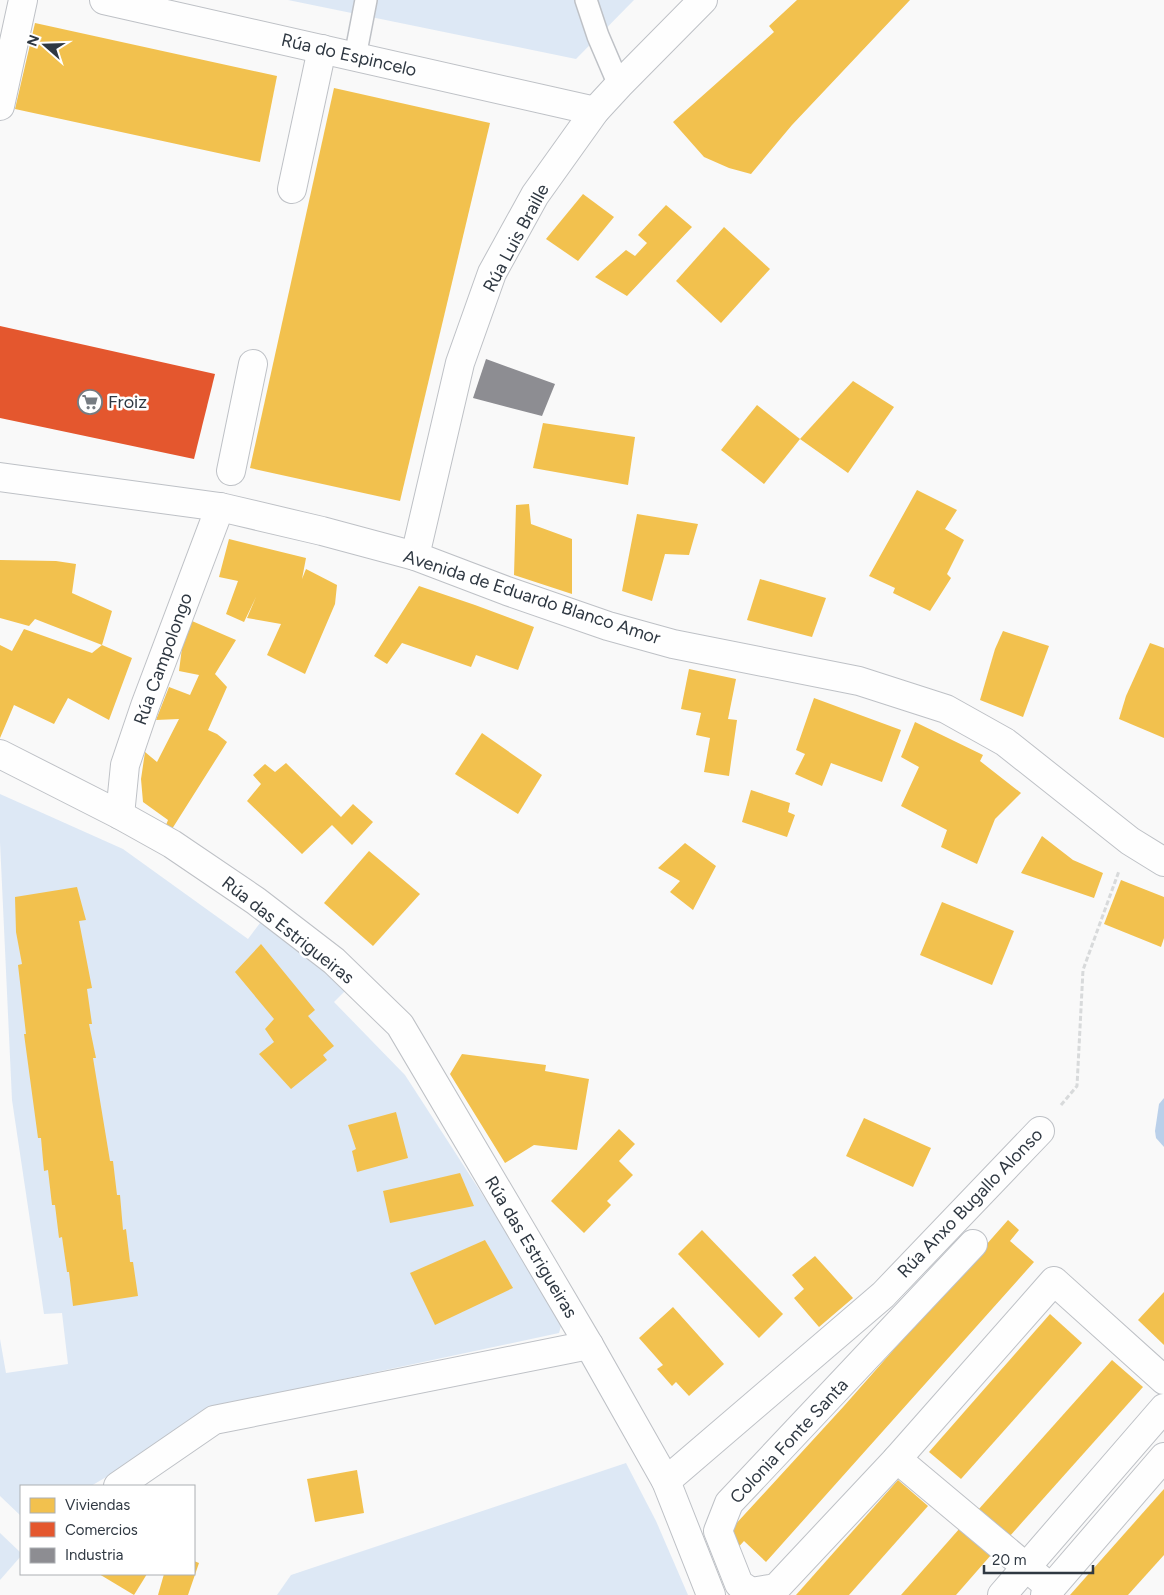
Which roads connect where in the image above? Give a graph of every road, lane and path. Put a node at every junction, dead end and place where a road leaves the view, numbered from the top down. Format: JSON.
{"nodes":[{"id":1,"x":23,"y":0,"type":"edge"},
{"id":2,"x":104,"y":0,"type":"edge"},
{"id":3,"x":366,"y":0,"type":"edge"},
{"id":4,"x":586,"y":0,"type":"edge"},
{"id":5,"x":704,"y":0,"type":"edge"},
{"id":6,"x":322,"y":49,"type":"junction"},
{"id":7,"x":355,"y":57,"type":"junction"},
{"id":8,"x":618,"y":85,"type":"junction"},
{"id":9,"x":0,"y":106,"type":"edge"},
{"id":10,"x":595,"y":111,"type":"junction"},
{"id":11,"x":292,"y":189,"type":"dead end"},
{"id":12,"x":253,"y":364,"type":"dead end"},
{"id":13,"x":231,"y":472,"type":"dead end"},
{"id":14,"x":0,"y":477,"type":"edge"},
{"id":15,"x":220,"y":507,"type":"junction"},
{"id":16,"x":415,"y":556,"type":"junction"},
{"id":17,"x":0,"y":754,"type":"edge"},
{"id":18,"x":120,"y":815,"type":"junction"},
{"id":19,"x":1130,"y":841,"type":"junction"},
{"id":20,"x":1164,"y":862,"type":"edge"},
{"id":21,"x":1040,"y":1131,"type":"joint"},
{"id":22,"x":973,"y":1244,"type":"dead end"},
{"id":23,"x":589,"y":1345,"type":"junction"},
{"id":24,"x":1164,"y":1380,"type":"edge"},
{"id":25,"x":1164,"y":1408,"type":"edge"},
{"id":26,"x":1164,"y":1457,"type":"edge"},
{"id":27,"x":897,"y":1459,"type":"junction"},
{"id":28,"x":666,"y":1481,"type":"junction"},
{"id":29,"x":119,"y":1485,"type":"edge"},
{"id":30,"x":1026,"y":1566,"type":"junction"},
{"id":31,"x":1048,"y":1591,"type":"edge"},
{"id":32,"x":711,"y":1595,"type":"edge"},
{"id":33,"x":1002,"y":1595,"type":"edge"}],
"edges":[{"from":1,"to":9,"type":"street"},
{"from":2,"to":6,"type":"street","name":"Rúa do Espincelo"},
{"from":3,"to":7,"type":"lane"},
{"from":4,"to":8,"type":"lane"},
{"from":5,"to":8,"type":"street","name":"Rúa Luis Braille"},
{"from":6,"to":7,"type":"street","name":"Rúa do Espincelo"},
{"from":6,"to":11,"type":"street"},
{"from":7,"to":10,"type":"street","name":"Rúa do Espincelo"},
{"from":8,"to":10,"type":"street","name":"Rúa Luis Braille"},
{"from":10,"to":16,"type":"street","name":"Rúa Luis Braille"},
{"from":12,"to":13,"type":"street"},
{"from":14,"to":15,"type":"street","name":"Avenida de Eduardo Blanco Amor"},
{"from":15,"to":16,"type":"street","name":"Avenida de Eduardo Blanco Amor"},
{"from":15,"to":18,"type":"street","name":"Rúa Campolongo"},
{"from":16,"to":19,"type":"street","name":"Avenida de Eduardo Blanco Amor"},
{"from":17,"to":18,"type":"street","name":"Rúa das Estrigueiras"},
{"from":18,"to":23,"type":"street","name":"Rúa das Estrigueiras"},
{"from":19,"to":20,"type":"street","name":"Avenida de Eduardo Blanco Amor"},
{"from":19,"to":21,"type":"path","name":"Rúa Anxo Bugallo Alonso"},
{"from":21,"to":28,"type":"street","name":"Rúa Anxo Bugallo Alonso"},
{"from":22,"to":27,"type":"street","name":"Colonia Fonte Santa"},
{"from":23,"to":28,"type":"street","name":"Rúa das Estrigueiras"},
{"from":23,"to":29,"type":"street"},
{"from":24,"to":27,"type":"street","name":"Colonia Fonte Santa"},
{"from":25,"to":30,"type":"street"},
{"from":26,"to":31,"type":"street"},
{"from":27,"to":30,"type":"street"},
{"from":28,"to":32,"type":"street","name":"Rúa das Estrigueiras"},
{"from":30,"to":31,"type":"street"},
{"from":30,"to":33,"type":"street"}]}
